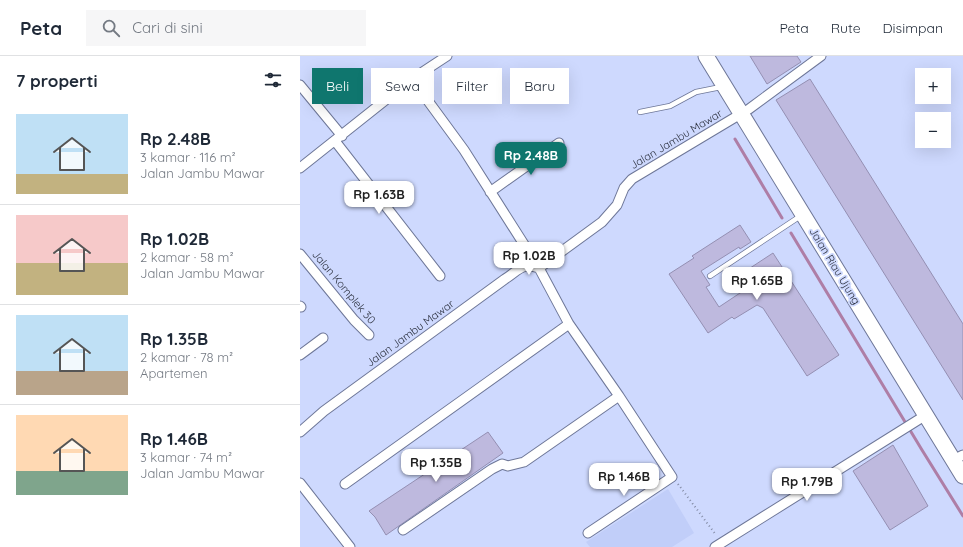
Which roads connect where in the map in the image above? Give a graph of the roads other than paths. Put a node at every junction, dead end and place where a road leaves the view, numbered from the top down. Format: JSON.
{"nodes":[{"id":1,"x":447,"y":56,"type":"edge"},
{"id":2,"x":706,"y":56,"type":"edge"},
{"id":3,"x":821,"y":56,"type":"edge"},
{"id":4,"x":429,"y":68,"type":"edge"},
{"id":5,"x":300,"y":86,"type":"edge"},
{"id":6,"x":725,"y":87,"type":"junction"},
{"id":7,"x":381,"y":104,"type":"edge"},
{"id":8,"x":430,"y":104,"type":"edge"},
{"id":9,"x":640,"y":112,"type":"dead end"},
{"id":10,"x":741,"y":113,"type":"junction"},
{"id":11,"x":338,"y":138,"type":"junction"},
{"id":12,"x":559,"y":143,"type":"dead end"},
{"id":13,"x":300,"y":168,"type":"edge"},
{"id":14,"x":490,"y":192,"type":"junction"},
{"id":15,"x":803,"y":214,"type":"junction"},
{"id":16,"x":300,"y":254,"type":"edge"},
{"id":17,"x":539,"y":268,"type":"junction"},
{"id":18,"x":440,"y":276,"type":"dead end"},
{"id":19,"x":710,"y":276,"type":"dead end"},
{"id":20,"x":569,"y":324,"type":"junction"},
{"id":21,"x":369,"y":335,"type":"dead end"},
{"id":22,"x":323,"y":338,"type":"dead end"},
{"id":23,"x":300,"y":355,"type":"edge"},
{"id":24,"x":619,"y":396,"type":"junction"},
{"id":25,"x":922,"y":417,"type":"junction"},
{"id":26,"x":300,"y":432,"type":"edge"},
{"id":27,"x":958,"y":457,"type":"edge"},
{"id":28,"x":963,"y":476,"type":"edge"},
{"id":29,"x":300,"y":483,"type":"edge"},
{"id":30,"x":345,"y":484,"type":"dead end"},
{"id":31,"x":403,"y":530,"type":"dead end"},
{"id":32,"x":588,"y":534,"type":"dead end"},
{"id":33,"x":718,"y":545,"type":"edge"},
{"id":34,"x":350,"y":547,"type":"edge"}],
"edges":[{"from":1,"to":4,"type":"street"},
{"from":2,"to":6,"type":"main road","name":"Jalan Riau Ujung"},
{"from":3,"to":10,"type":"street","name":"Jalan Jambu Mawar"},
{"from":5,"to":11,"type":"street"},
{"from":6,"to":9,"type":"lane"},
{"from":6,"to":10,"type":"main road","name":"Jalan Riau Ujung"},
{"from":7,"to":11,"type":"street"},
{"from":8,"to":14,"type":"street"},
{"from":10,"to":15,"type":"main road","name":"Jalan Riau Ujung"},
{"from":10,"to":17,"type":"street","name":"Jalan Jambu Mawar"},
{"from":11,"to":13,"type":"street"},
{"from":11,"to":18,"type":"street"},
{"from":12,"to":14,"type":"street"},
{"from":14,"to":17,"type":"street"},
{"from":15,"to":19,"type":"lane"},
{"from":15,"to":25,"type":"main road","name":"Jalan Riau Ujung"},
{"from":16,"to":21,"type":"street","name":"Jalan Komplek 30"},
{"from":17,"to":20,"type":"street"},
{"from":17,"to":26,"type":"street","name":"Jalan Jambu Mawar"},
{"from":20,"to":24,"type":"street"},
{"from":20,"to":30,"type":"street"},
{"from":22,"to":23,"type":"street"},
{"from":24,"to":31,"type":"street"},
{"from":24,"to":32,"type":"street"},
{"from":25,"to":27,"type":"main road","name":"Jalan Riau Ujung"},
{"from":25,"to":33,"type":"street"},
{"from":27,"to":28,"type":"main road","name":"Jalan Riau Ujung"},
{"from":29,"to":34,"type":"street"}]}
